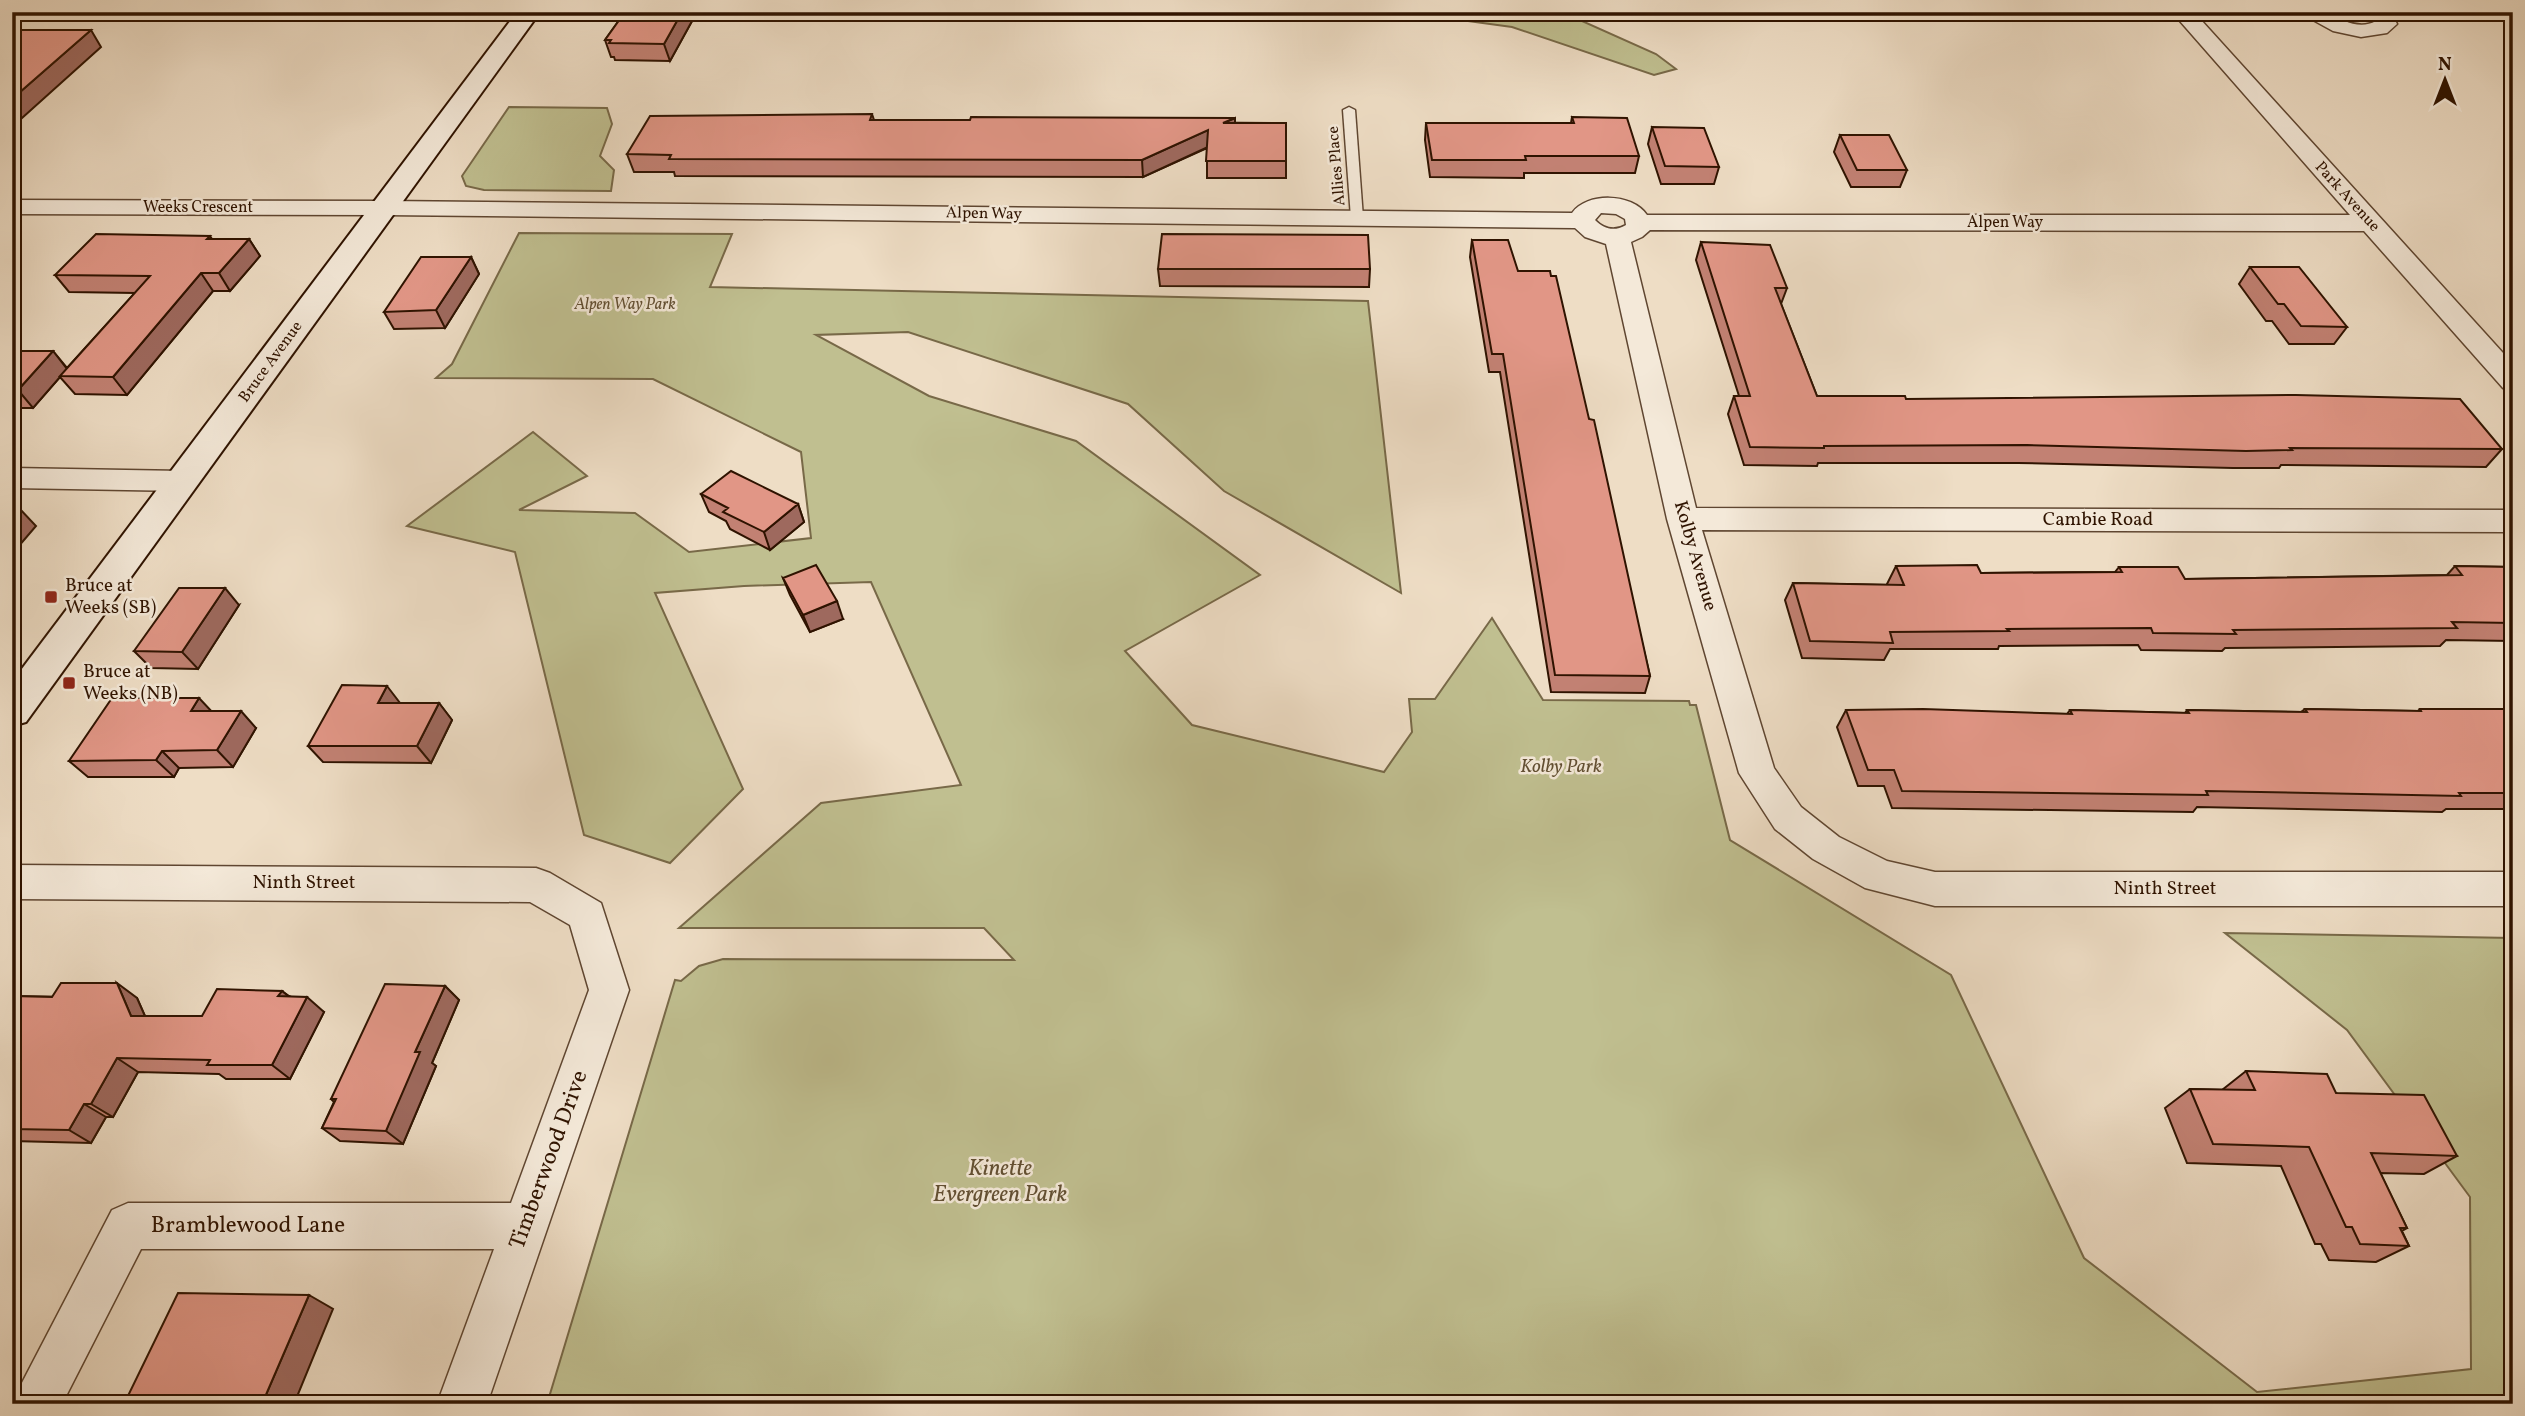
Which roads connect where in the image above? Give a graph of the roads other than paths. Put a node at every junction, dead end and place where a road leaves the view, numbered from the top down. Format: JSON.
{"nodes":[{"id":1,"x":529,"y":12,"type":"edge"},
{"id":2,"x":2378,"y":12,"type":"edge"},
{"id":3,"x":2183,"y":13,"type":"edge"},
{"id":4,"x":2317,"y":13,"type":"edge"},
{"id":5,"x":1349,"y":110,"type":"dead end"},
{"id":6,"x":12,"y":208,"type":"edge"},
{"id":7,"x":385,"y":208,"type":"junction"},
{"id":8,"x":1357,"y":218,"type":"junction"},
{"id":9,"x":2371,"y":223,"type":"junction"},
{"id":10,"x":1628,"y":230,"type":"junction"},
{"id":11,"x":2513,"y":382,"type":"edge"},
{"id":12,"x":12,"y":478,"type":"edge"},
{"id":13,"x":183,"y":481,"type":"junction"},
{"id":14,"x":1683,"y":519,"type":"junction"},
{"id":15,"x":2513,"y":521,"type":"edge"},
{"id":16,"x":12,"y":711,"type":"edge"},
{"id":17,"x":1826,"y":848,"type":"joint"},
{"id":18,"x":12,"y":882,"type":"edge"},
{"id":19,"x":2513,"y":889,"type":"edge"},
{"id":20,"x":587,"y":915,"type":"joint"},
{"id":21,"x":525,"y":1226,"type":"junction"},
{"id":22,"x":36,"y":1404,"type":"edge"},
{"id":23,"x":462,"y":1404,"type":"edge"}],
"edges":[{"from":1,"to":7,"type":"street","name":"Bruce Avenue"},
{"from":2,"to":4,"type":"street"},
{"from":3,"to":4,"type":"street"},
{"from":3,"to":9,"type":"street","name":"Park Avenue"},
{"from":5,"to":8,"type":"lane","name":"Allies Place"},
{"from":6,"to":7,"type":"street","name":"Weeks Crescent"},
{"from":7,"to":8,"type":"street","name":"Alpen Way"},
{"from":7,"to":13,"type":"street","name":"Bruce Avenue"},
{"from":8,"to":10,"type":"street","name":"Alpen Way"},
{"from":9,"to":10,"type":"street","name":"Alpen Way"},
{"from":9,"to":11,"type":"street","name":"Park Avenue"},
{"from":10,"to":14,"type":"street","name":"Kolby Avenue"},
{"from":12,"to":13,"type":"street"},
{"from":13,"to":16,"type":"street","name":"Bruce Avenue"},
{"from":14,"to":15,"type":"street","name":"Cambie Road"},
{"from":14,"to":17,"type":"street","name":"Kolby Avenue"},
{"from":17,"to":19,"type":"street","name":"Ninth Street"},
{"from":18,"to":20,"type":"street","name":"Ninth Street"},
{"from":20,"to":21,"type":"street","name":"Timberwood Drive"},
{"from":21,"to":22,"type":"street","name":"Bramblewood Lane"},
{"from":21,"to":23,"type":"street","name":"Timberwood Drive"}]}
